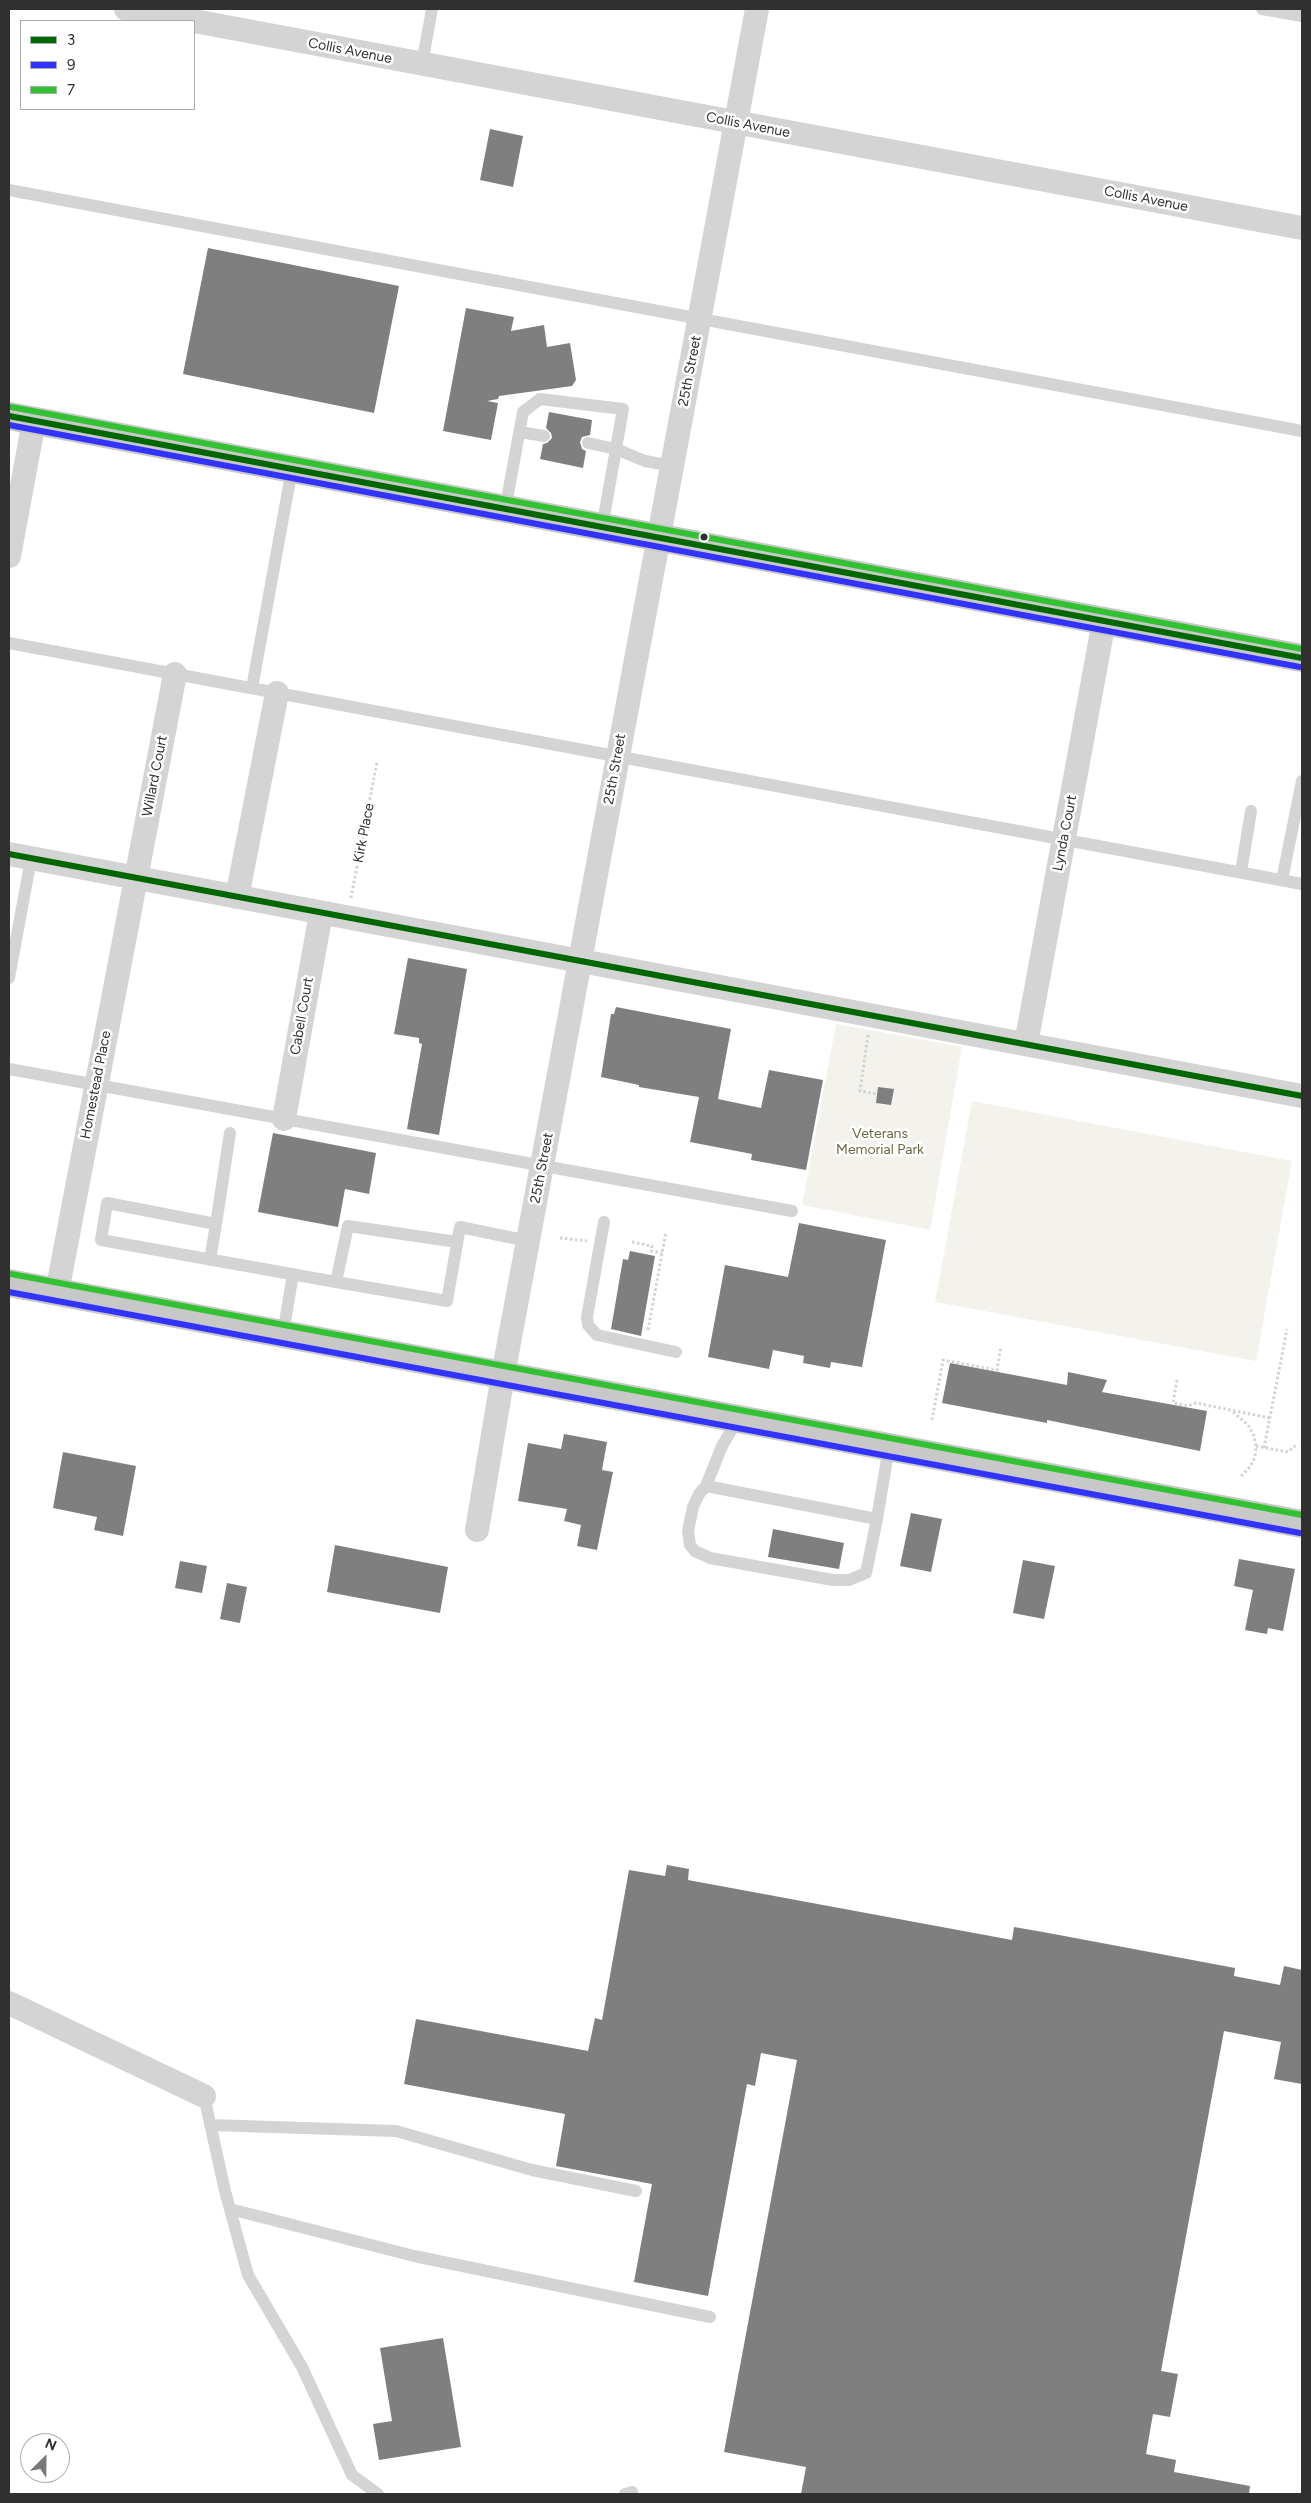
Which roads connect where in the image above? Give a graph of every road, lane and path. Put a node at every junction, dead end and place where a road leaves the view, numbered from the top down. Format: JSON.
{"nodes":[{"id":1,"x":126,"y":9,"type":"edge"},
{"id":2,"x":432,"y":9,"type":"edge"},
{"id":3,"x":757,"y":9,"type":"edge"},
{"id":4,"x":1262,"y":9,"type":"edge"},
{"id":5,"x":1302,"y":16,"type":"edge"},
{"id":6,"x":187,"y":20,"type":"edge"},
{"id":7,"x":195,"y":21,"type":"edge"},
{"id":8,"x":422,"y":64,"type":"junction"},
{"id":9,"x":736,"y":123,"type":"junction"},
{"id":10,"x":9,"y":190,"type":"edge"},
{"id":11,"x":1302,"y":228,"type":"edge"},
{"id":12,"x":700,"y":320,"type":"junction"},
{"id":13,"x":21,"y":418,"type":"edge"},
{"id":14,"x":1302,"y":431,"type":"edge"},
{"id":15,"x":520,"y":432,"type":"junction"},
{"id":16,"x":544,"y":436,"type":"dead end"},
{"id":17,"x":588,"y":444,"type":"dead end"},
{"id":18,"x":616,"y":449,"type":"junction"},
{"id":19,"x":672,"y":466,"type":"junction"},
{"id":20,"x":292,"y":469,"type":"junction"},
{"id":21,"x":505,"y":510,"type":"junction"},
{"id":22,"x":602,"y":528,"type":"junction"},
{"id":23,"x":658,"y":538,"type":"junction"},
{"id":24,"x":9,"y":556,"type":"edge"},
{"id":25,"x":1104,"y":621,"type":"junction"},
{"id":26,"x":9,"y":643,"type":"edge"},
{"id":27,"x":1302,"y":658,"type":"edge"},
{"id":28,"x":175,"y":674,"type":"junction"},
{"id":29,"x":252,"y":688,"type":"junction"},
{"id":30,"x":277,"y":693,"type":"junction"},
{"id":31,"x":618,"y":756,"type":"junction"},
{"id":32,"x":377,"y":762,"type":"dead end"},
{"id":33,"x":1302,"y":781,"type":"edge"},
{"id":34,"x":1251,"y":811,"type":"dead end"},
{"id":35,"x":1064,"y":840,"type":"junction"},
{"id":36,"x":20,"y":857,"type":"edge"},
{"id":37,"x":1241,"y":872,"type":"junction"},
{"id":38,"x":135,"y":878,"type":"junction"},
{"id":39,"x":1282,"y":880,"type":"junction"},
{"id":40,"x":1302,"y":884,"type":"edge"},
{"id":41,"x":237,"y":897,"type":"junction"},
{"id":42,"x":350,"y":904,"type":"dead end"},
{"id":43,"x":321,"y":913,"type":"junction"},
{"id":44,"x":581,"y":960,"type":"junction"},
{"id":45,"x":9,"y":978,"type":"edge"},
{"id":46,"x":869,"y":1030,"type":"dead end"},
{"id":47,"x":1026,"y":1044,"type":"junction"},
{"id":48,"x":9,"y":1069,"type":"edge"},
{"id":49,"x":96,"y":1084,"type":"junction"},
{"id":50,"x":877,"y":1094,"type":"dead end"},
{"id":51,"x":1302,"y":1096,"type":"edge"},
{"id":52,"x":284,"y":1119,"type":"junction"},
{"id":53,"x":230,"y":1133,"type":"dead end"},
{"id":54,"x":542,"y":1166,"type":"junction"},
{"id":55,"x":792,"y":1210,"type":"dead end"},
{"id":56,"x":604,"y":1222,"type":"dead end"},
{"id":57,"x":216,"y":1224,"type":"junction"},
{"id":58,"x":666,"y":1232,"type":"dead end"},
{"id":59,"x":560,"y":1238,"type":"dead end"},
{"id":60,"x":528,"y":1241,"type":"junction"},
{"id":61,"x":588,"y":1241,"type":"dead end"},
{"id":62,"x":457,"y":1242,"type":"junction"},
{"id":63,"x":632,"y":1242,"type":"dead end"},
{"id":64,"x":662,"y":1253,"type":"junction"},
{"id":65,"x":210,"y":1260,"type":"junction"},
{"id":66,"x":293,"y":1274,"type":"junction"},
{"id":67,"x":336,"y":1282,"type":"junction"},
{"id":68,"x":9,"y":1283,"type":"edge"},
{"id":69,"x":57,"y":1292,"type":"junction"},
{"id":70,"x":1287,"y":1329,"type":"dead end"},
{"id":71,"x":283,"y":1334,"type":"junction"},
{"id":72,"x":647,"y":1335,"type":"dead end"},
{"id":73,"x":1001,"y":1346,"type":"dead end"},
{"id":74,"x":676,"y":1352,"type":"dead end"},
{"id":75,"x":503,"y":1375,"type":"junction"},
{"id":76,"x":1177,"y":1380,"type":"dead end"},
{"id":77,"x":1232,"y":1411,"type":"junction"},
{"id":78,"x":1270,"y":1418,"type":"junction"},
{"id":79,"x":738,"y":1419,"type":"junction"},
{"id":80,"x":932,"y":1420,"type":"dead end"},
{"id":81,"x":1296,"y":1445,"type":"dead end"},
{"id":82,"x":1256,"y":1446,"type":"junction"},
{"id":83,"x":889,"y":1447,"type":"junction"},
{"id":84,"x":1264,"y":1448,"type":"junction"},
{"id":85,"x":1240,"y":1477,"type":"dead end"},
{"id":86,"x":706,"y":1486,"type":"junction"},
{"id":87,"x":877,"y":1519,"type":"junction"},
{"id":88,"x":1302,"y":1524,"type":"edge"},
{"id":89,"x":477,"y":1530,"type":"dead end"},
{"id":90,"x":9,"y":2004,"type":"edge"},
{"id":91,"x":204,"y":2096,"type":"joint"},
{"id":92,"x":210,"y":2125,"type":"junction"},
{"id":93,"x":636,"y":2191,"type":"dead end"},
{"id":94,"x":230,"y":2209,"type":"junction"},
{"id":95,"x":710,"y":2317,"type":"dead end"},
{"id":96,"x":378,"y":2494,"type":"edge"}],
"edges":[{"from":1,"to":6,"type":"street","name":"Collis Avenue"},
{"from":2,"to":8,"type":"lane"},
{"from":3,"to":9,"type":"street","name":"25th Street"},
{"from":4,"to":5,"type":"lane"},
{"from":7,"to":8,"type":"street","name":"Collis Avenue"},
{"from":8,"to":9,"type":"street","name":"Collis Avenue"},
{"from":9,"to":11,"type":"street","name":"Collis Avenue"},
{"from":9,"to":12,"type":"street","name":"25th Street"},
{"from":10,"to":12,"type":"lane"},
{"from":12,"to":14,"type":"lane"},
{"from":12,"to":19,"type":"street","name":"25th Street"},
{"from":13,"to":20,"type":"main road"},
{"from":13,"to":24,"type":"street"},
{"from":15,"to":16,"type":"lane"},
{"from":15,"to":18,"type":"lane"},
{"from":15,"to":21,"type":"lane"},
{"from":17,"to":18,"type":"lane"},
{"from":18,"to":19,"type":"lane"},
{"from":18,"to":22,"type":"lane"},
{"from":19,"to":23,"type":"street","name":"25th Street"},
{"from":20,"to":21,"type":"main road"},
{"from":20,"to":29,"type":"lane"},
{"from":21,"to":22,"type":"main road"},
{"from":22,"to":23,"type":"main road"},
{"from":23,"to":25,"type":"main road"},
{"from":23,"to":31,"type":"street","name":"25th Street"},
{"from":25,"to":27,"type":"main road"},
{"from":25,"to":35,"type":"street","name":"Lynda Court"},
{"from":26,"to":28,"type":"lane"},
{"from":28,"to":29,"type":"lane"},
{"from":28,"to":38,"type":"street","name":"Willard Court"},
{"from":29,"to":30,"type":"lane"},
{"from":30,"to":31,"type":"lane"},
{"from":30,"to":41,"type":"street"},
{"from":31,"to":35,"type":"lane"},
{"from":31,"to":44,"type":"street","name":"25th Street"},
{"from":32,"to":42,"type":"path","name":"Kirk Place"},
{"from":33,"to":39,"type":"lane"},
{"from":34,"to":37,"type":"lane"},
{"from":35,"to":37,"type":"lane"},
{"from":35,"to":47,"type":"street","name":"Lynda Court"},
{"from":36,"to":38,"type":"street"},
{"from":36,"to":45,"type":"lane"},
{"from":37,"to":39,"type":"lane"},
{"from":38,"to":41,"type":"street"},
{"from":38,"to":49,"type":"street","name":"Homestead Place"},
{"from":39,"to":40,"type":"lane"},
{"from":41,"to":43,"type":"street"},
{"from":43,"to":44,"type":"street"},
{"from":43,"to":52,"type":"street","name":"Cabell Court"},
{"from":44,"to":47,"type":"street"},
{"from":44,"to":54,"type":"street","name":"25th Street"},
{"from":46,"to":50,"type":"path"},
{"from":47,"to":51,"type":"street"},
{"from":48,"to":49,"type":"lane"},
{"from":49,"to":52,"type":"lane"},
{"from":49,"to":69,"type":"street","name":"Homestead Place"},
{"from":52,"to":54,"type":"lane"},
{"from":53,"to":57,"type":"lane"},
{"from":54,"to":55,"type":"lane"},
{"from":54,"to":60,"type":"street","name":"25th Street"},
{"from":56,"to":74,"type":"lane"},
{"from":57,"to":65,"type":"lane"},
{"from":57,"to":65,"type":"lane"},
{"from":58,"to":64,"type":"path"},
{"from":59,"to":61,"type":"path"},
{"from":60,"to":62,"type":"lane"},
{"from":60,"to":75,"type":"street","name":"25th Street"},
{"from":62,"to":67,"type":"lane"},
{"from":62,"to":67,"type":"lane"},
{"from":63,"to":64,"type":"path"},
{"from":64,"to":72,"type":"path"},
{"from":65,"to":66,"type":"lane"},
{"from":66,"to":67,"type":"lane"},
{"from":66,"to":71,"type":"lane"},
{"from":68,"to":69,"type":"main road"},
{"from":69,"to":71,"type":"main road"},
{"from":70,"to":78,"type":"path"},
{"from":71,"to":75,"type":"main road"},
{"from":73,"to":80,"type":"path"},
{"from":75,"to":79,"type":"main road"},
{"from":75,"to":89,"type":"street","name":"25th Street"},
{"from":76,"to":77,"type":"path"},
{"from":77,"to":78,"type":"path"},
{"from":77,"to":82,"type":"path"},
{"from":78,"to":84,"type":"path"},
{"from":79,"to":83,"type":"main road"},
{"from":79,"to":86,"type":"lane"},
{"from":81,"to":84,"type":"path"},
{"from":82,"to":84,"type":"path"},
{"from":82,"to":85,"type":"path"},
{"from":83,"to":87,"type":"lane"},
{"from":83,"to":88,"type":"main road"},
{"from":86,"to":87,"type":"lane"},
{"from":86,"to":87,"type":"lane"},
{"from":90,"to":91,"type":"street"},
{"from":91,"to":92,"type":"lane"},
{"from":92,"to":93,"type":"lane"},
{"from":92,"to":94,"type":"lane"},
{"from":94,"to":95,"type":"lane"},
{"from":94,"to":96,"type":"lane"}]}
